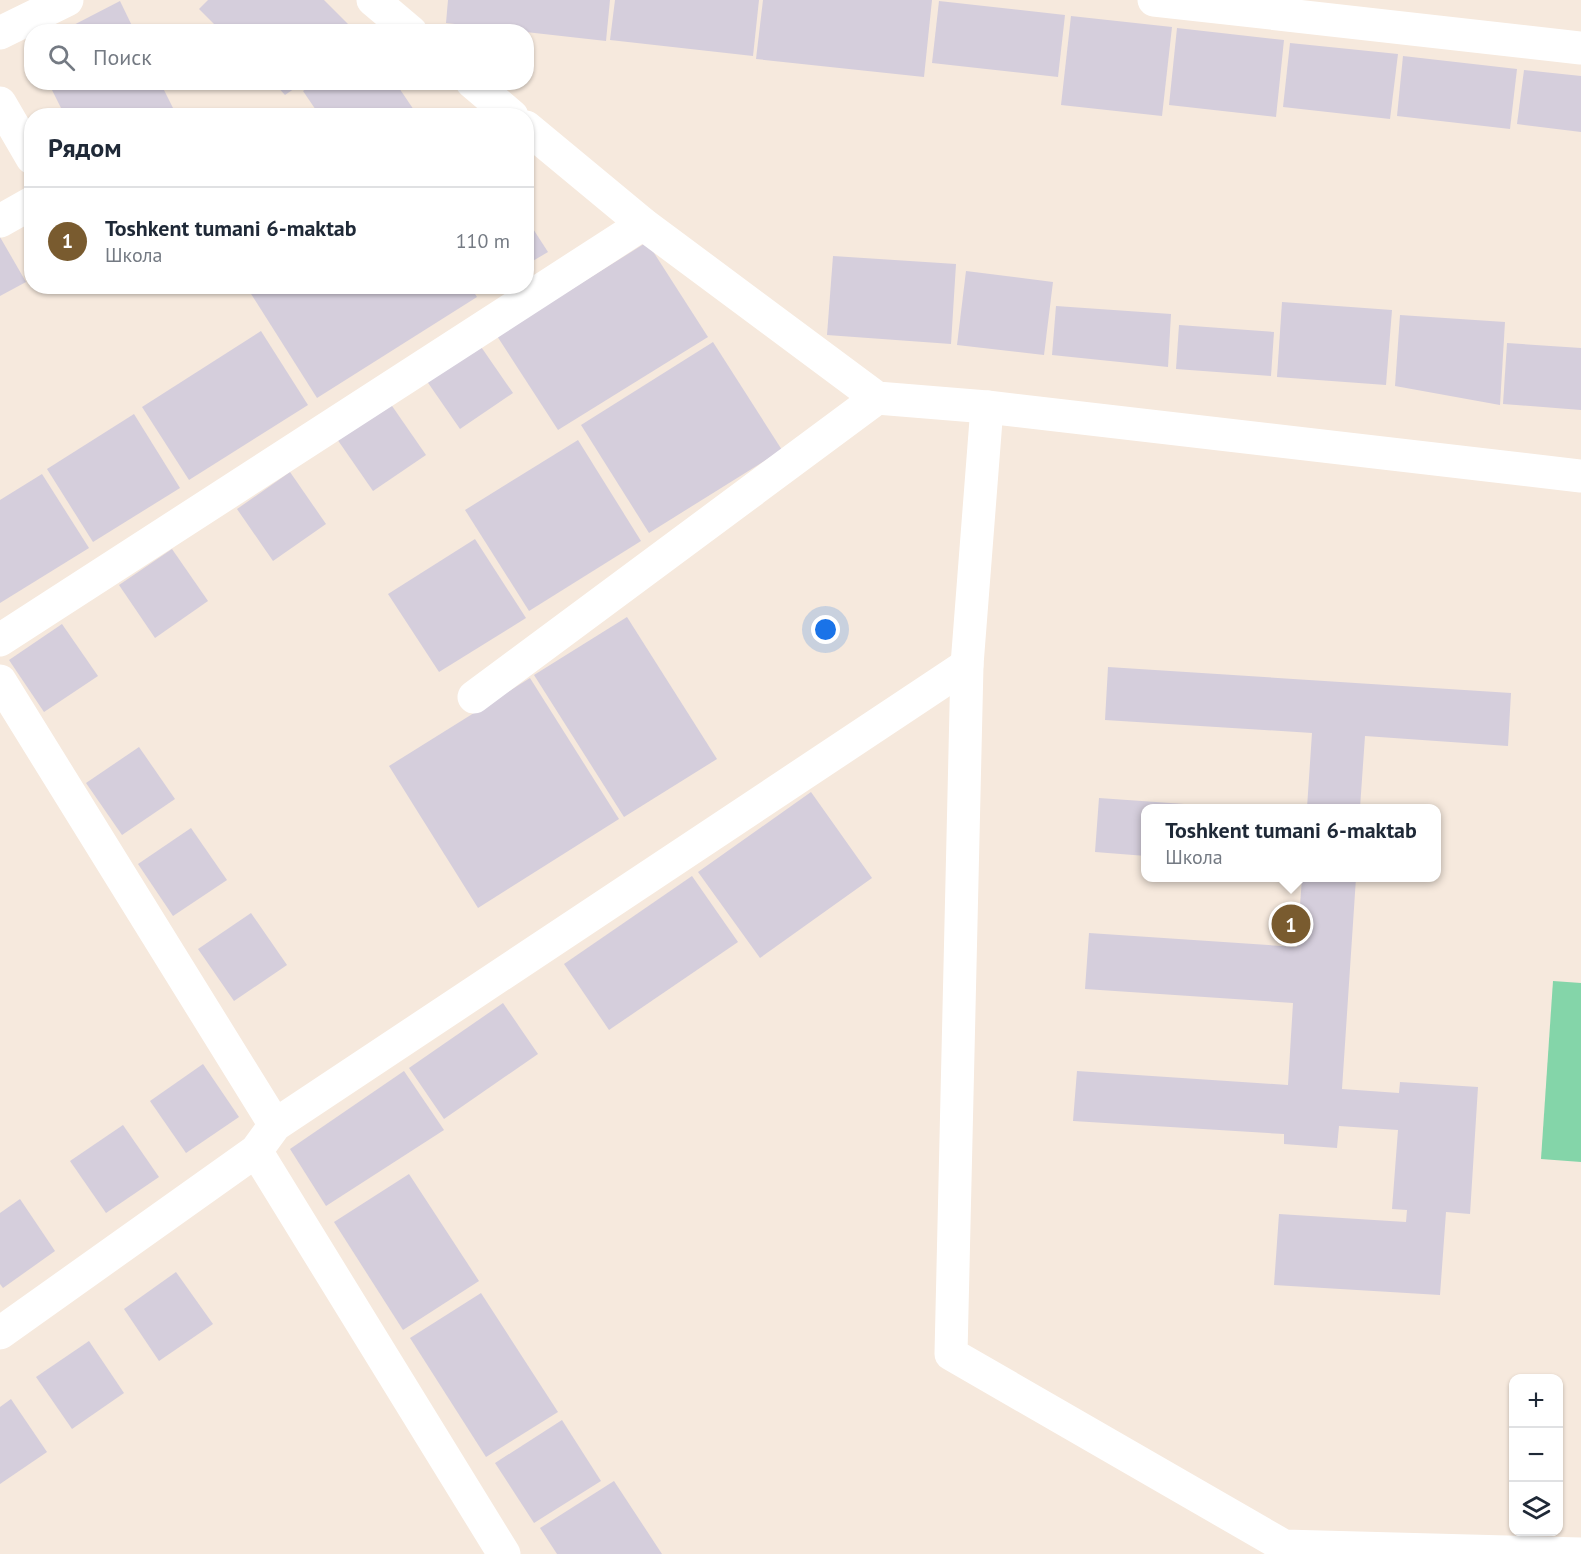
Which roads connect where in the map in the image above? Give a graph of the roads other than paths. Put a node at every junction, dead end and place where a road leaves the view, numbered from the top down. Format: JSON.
{"nodes":[{"id":1,"x":67,"y":0,"type":"edge"},
{"id":2,"x":373,"y":0,"type":"edge"},
{"id":3,"x":1154,"y":0,"type":"edge"},
{"id":4,"x":402,"y":24,"type":"edge"},
{"id":5,"x":0,"y":33,"type":"edge"},
{"id":6,"x":1581,"y":48,"type":"edge"},
{"id":7,"x":481,"y":90,"type":"edge"},
{"id":8,"x":0,"y":103,"type":"edge"},
{"id":9,"x":503,"y":108,"type":"edge"},
{"id":10,"x":534,"y":135,"type":"edge"},
{"id":11,"x":24,"y":144,"type":"edge"},
{"id":12,"x":24,"y":208,"type":"edge"},
{"id":13,"x":0,"y":221,"type":"edge"},
{"id":14,"x":643,"y":224,"type":"junction"},
{"id":15,"x":877,"y":398,"type":"junction"},
{"id":16,"x":987,"y":407,"type":"junction"},
{"id":17,"x":1581,"y":476,"type":"edge"},
{"id":18,"x":0,"y":640,"type":"edge"},
{"id":19,"x":967,"y":665,"type":"junction"},
{"id":20,"x":0,"y":681,"type":"edge"},
{"id":21,"x":474,"y":697,"type":"dead end"},
{"id":22,"x":265,"y":1138,"type":"junction"},
{"id":23,"x":0,"y":1333,"type":"edge"},
{"id":24,"x":504,"y":1554,"type":"edge"},
{"id":25,"x":1581,"y":1554,"type":"edge"}],
"edges":[{"from":1,"to":5,"type":"street"},
{"from":2,"to":4,"type":"street"},
{"from":3,"to":6,"type":"street"},
{"from":7,"to":9,"type":"street"},
{"from":8,"to":11,"type":"street"},
{"from":10,"to":14,"type":"street"},
{"from":12,"to":13,"type":"street"},
{"from":14,"to":15,"type":"street"},
{"from":14,"to":18,"type":"street"},
{"from":15,"to":16,"type":"street"},
{"from":15,"to":21,"type":"street"},
{"from":16,"to":17,"type":"street"},
{"from":16,"to":19,"type":"street"},
{"from":19,"to":22,"type":"street"},
{"from":19,"to":25,"type":"street"},
{"from":20,"to":22,"type":"street"},
{"from":22,"to":23,"type":"street"},
{"from":22,"to":24,"type":"street"}]}
